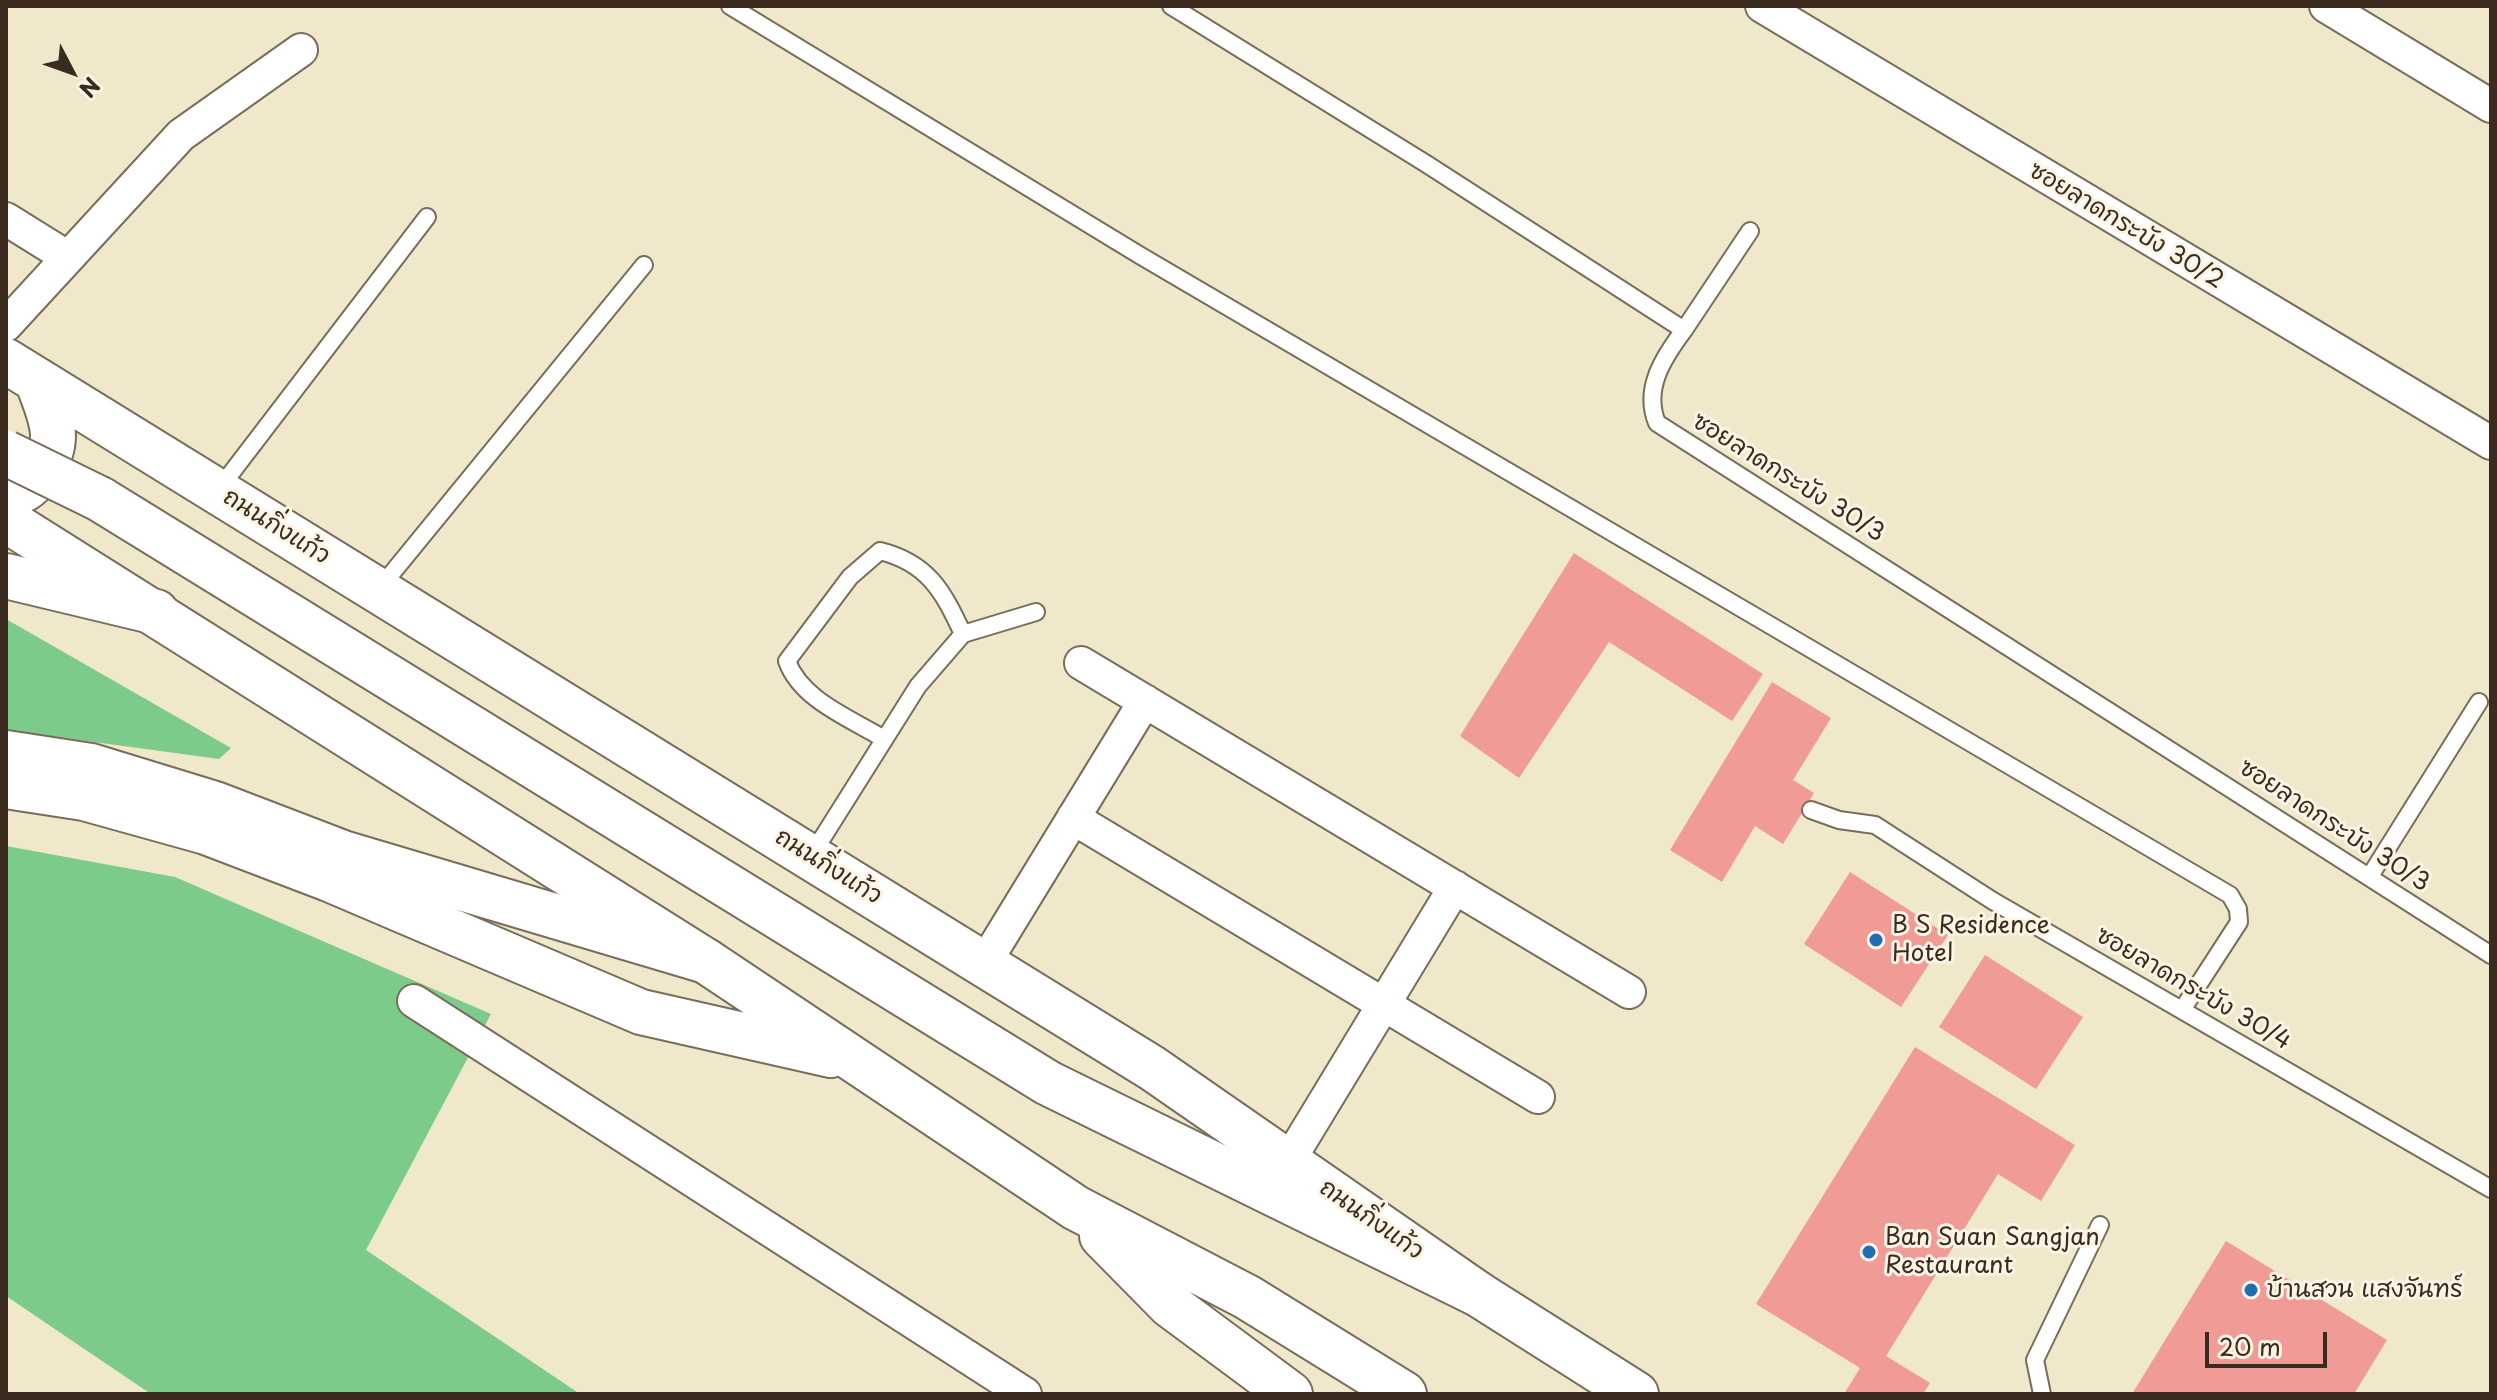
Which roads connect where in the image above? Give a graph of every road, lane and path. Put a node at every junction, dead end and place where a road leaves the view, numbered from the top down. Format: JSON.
{"nodes":[{"id":1,"x":730,"y":6,"type":"edge"},
{"id":2,"x":1171,"y":6,"type":"edge"},
{"id":3,"x":1762,"y":6,"type":"edge"},
{"id":4,"x":2326,"y":6,"type":"edge"},
{"id":5,"x":301,"y":50,"type":"dead end"},
{"id":6,"x":2491,"y":106,"type":"edge"},
{"id":7,"x":427,"y":217,"type":"dead end"},
{"id":8,"x":6,"y":219,"type":"edge"},
{"id":9,"x":1750,"y":231,"type":"dead end"},
{"id":10,"x":67,"y":257,"type":"junction"},
{"id":11,"x":644,"y":265,"type":"dead end"},
{"id":12,"x":6,"y":325,"type":"edge"},
{"id":13,"x":1684,"y":330,"type":"junction"},
{"id":14,"x":22,"y":371,"type":"edge"},
{"id":15,"x":2491,"y":443,"type":"edge"},
{"id":16,"x":6,"y":453,"type":"edge"},
{"id":17,"x":218,"y":491,"type":"junction"},
{"id":18,"x":6,"y":495,"type":"edge"},
{"id":19,"x":6,"y":520,"type":"edge"},
{"id":20,"x":6,"y":576,"type":"edge"},
{"id":21,"x":378,"y":590,"type":"junction"},
{"id":22,"x":156,"y":612,"type":"junction"},
{"id":23,"x":1036,"y":612,"type":"dead end"},
{"id":24,"x":963,"y":634,"type":"junction"},
{"id":25,"x":1081,"y":663,"type":"dead end"},
{"id":26,"x":1145,"y":701,"type":"junction"},
{"id":27,"x":2479,"y":702,"type":"dead end"},
{"id":28,"x":884,"y":739,"type":"junction"},
{"id":29,"x":6,"y":753,"type":"edge"},
{"id":30,"x":6,"y":786,"type":"edge"},
{"id":31,"x":1811,"y":810,"type":"dead end"},
{"id":32,"x":1073,"y":818,"type":"junction"},
{"id":33,"x":811,"y":857,"type":"junction"},
{"id":34,"x":2370,"y":876,"type":"junction"},
{"id":35,"x":1455,"y":887,"type":"junction"},
{"id":36,"x":2491,"y":955,"type":"edge"},
{"id":37,"x":706,"y":961,"type":"junction"},
{"id":38,"x":984,"y":964,"type":"junction"},
{"id":39,"x":1629,"y":992,"type":"dead end"},
{"id":40,"x":414,"y":1001,"type":"dead end"},
{"id":41,"x":1384,"y":1004,"type":"junction"},
{"id":42,"x":2182,"y":1010,"type":"junction"},
{"id":43,"x":861,"y":1062,"type":"junction"},
{"id":44,"x":1538,"y":1097,"type":"dead end"},
{"id":45,"x":1288,"y":1162,"type":"junction"},
{"id":46,"x":2491,"y":1189,"type":"edge"},
{"id":47,"x":1076,"y":1208,"type":"junction"},
{"id":48,"x":2100,"y":1225,"type":"dead end"},
{"id":49,"x":1478,"y":1294,"type":"junction"},
{"id":50,"x":1025,"y":1394,"type":"edge"},
{"id":51,"x":1290,"y":1394,"type":"edge"},
{"id":52,"x":1404,"y":1394,"type":"edge"},
{"id":53,"x":1636,"y":1394,"type":"edge"},
{"id":54,"x":2042,"y":1394,"type":"edge"}],
"edges":[{"from":1,"to":42,"type":"lane"},
{"from":2,"to":13,"type":"lane"},
{"from":3,"to":15,"type":"street","name":"ซอยลาดกระบัง 30/2"},
{"from":4,"to":6,"type":"street"},
{"from":5,"to":10,"type":"street"},
{"from":7,"to":17,"type":"lane"},
{"from":8,"to":10,"type":"street"},
{"from":9,"to":13,"type":"lane","name":"ซอยลาดกระบัง 30/3"},
{"from":10,"to":12,"type":"street"},
{"from":11,"to":21,"type":"lane"},
{"from":13,"to":34,"type":"lane","name":"ซอยลาดกระบัง 30/3"},
{"from":14,"to":17,"type":"main road","name":"ถนนกิ่งแก้ว"},
{"from":14,"to":18,"type":"main road"},
{"from":16,"to":49,"type":"main road","bridge":true},
{"from":17,"to":21,"type":"main road","name":"ถนนกิ่งแก้ว"},
{"from":19,"to":22,"type":"main road"},
{"from":20,"to":22,"type":"main road"},
{"from":21,"to":33,"type":"main road","name":"ถนนกิ่งแก้ว"},
{"from":22,"to":37,"type":"main road"},
{"from":23,"to":24,"type":"lane"},
{"from":24,"to":28,"type":"lane"},
{"from":24,"to":28,"type":"lane"},
{"from":25,"to":26,"type":"street"},
{"from":26,"to":32,"type":"street"},
{"from":26,"to":35,"type":"street"},
{"from":27,"to":34,"type":"lane"},
{"from":28,"to":33,"type":"lane"},
{"from":29,"to":37,"type":"main road"},
{"from":30,"to":43,"type":"main road"},
{"from":31,"to":42,"type":"lane","name":"ซอยลาดกระบัง 30/4"},
{"from":32,"to":38,"type":"street"},
{"from":32,"to":41,"type":"street"},
{"from":33,"to":38,"type":"main road","name":"ถนนกิ่งแก้ว"},
{"from":34,"to":36,"type":"lane","name":"ซอยลาดกระบัง 30/3"},
{"from":35,"to":39,"type":"street"},
{"from":35,"to":41,"type":"street"},
{"from":37,"to":43,"type":"main road"},
{"from":38,"to":45,"type":"main road","name":"ถนนกิ่งแก้ว"},
{"from":40,"to":50,"type":"street"},
{"from":41,"to":44,"type":"street"},
{"from":41,"to":45,"type":"street"},
{"from":42,"to":46,"type":"lane","name":"ซอยลาดกระบัง 30/4"},
{"from":43,"to":47,"type":"main road"},
{"from":45,"to":49,"type":"main road","name":"ถนนกิ่งแก้ว"},
{"from":47,"to":51,"type":"main road"},
{"from":47,"to":52,"type":"main road"},
{"from":48,"to":54,"type":"lane"},
{"from":49,"to":53,"type":"main road","name":"ถนนกิ่งแก้ว"}]}
